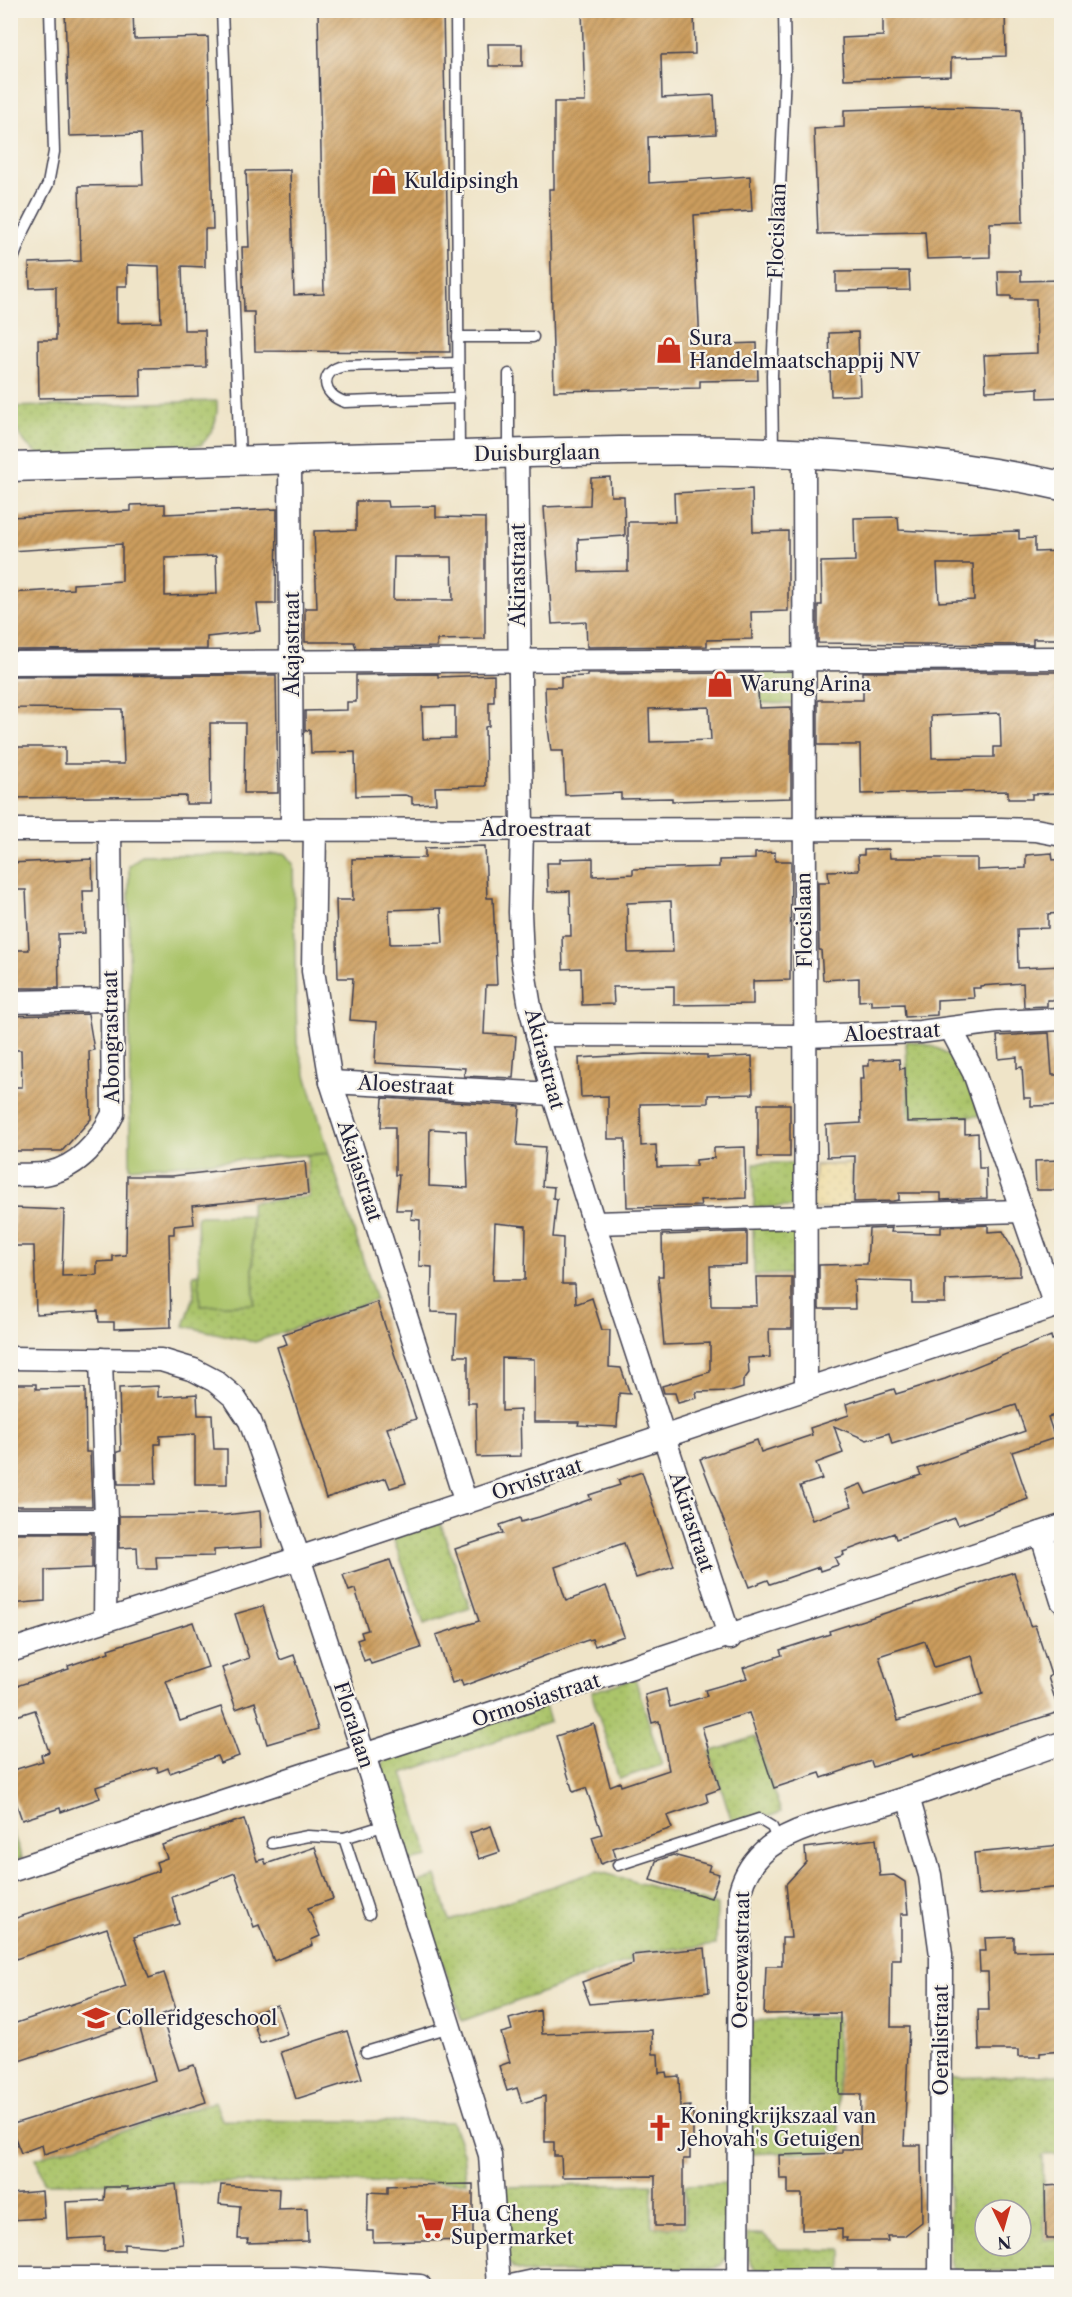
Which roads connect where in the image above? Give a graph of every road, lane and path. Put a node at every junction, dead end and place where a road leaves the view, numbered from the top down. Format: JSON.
{"nodes":[{"id":1,"x":50,"y":10,"type":"edge"},
{"id":2,"x":222,"y":10,"type":"edge"},
{"id":3,"x":456,"y":10,"type":"edge"},
{"id":4,"x":783,"y":10,"type":"edge"},
{"id":5,"x":10,"y":267,"type":"edge"},
{"id":6,"x":458,"y":337,"type":"junction"},
{"id":7,"x":533,"y":337,"type":"dead end"},
{"id":8,"x":458,"y":363,"type":"junction"},
{"id":9,"x":509,"y":374,"type":"dead end"},
{"id":10,"x":459,"y":398,"type":"junction"},
{"id":11,"x":772,"y":451,"type":"junction"},
{"id":12,"x":804,"y":452,"type":"junction"},
{"id":13,"x":513,"y":453,"type":"junction"},
{"id":14,"x":459,"y":455,"type":"junction"},
{"id":15,"x":290,"y":459,"type":"junction"},
{"id":16,"x":240,"y":460,"type":"junction"},
{"id":17,"x":10,"y":467,"type":"edge"},
{"id":18,"x":1062,"y":486,"type":"edge"},
{"id":19,"x":1062,"y":658,"type":"edge"},
{"id":20,"x":804,"y":659,"type":"junction"},
{"id":21,"x":518,"y":661,"type":"junction"},
{"id":22,"x":293,"y":662,"type":"junction"},
{"id":23,"x":10,"y":663,"type":"edge"},
{"id":24,"x":291,"y":829,"type":"junction"},
{"id":25,"x":315,"y":829,"type":"junction"},
{"id":26,"x":522,"y":829,"type":"junction"},
{"id":27,"x":10,"y":830,"type":"edge"},
{"id":28,"x":803,"y":830,"type":"junction"},
{"id":29,"x":110,"y":831,"type":"junction"},
{"id":30,"x":1062,"y":835,"type":"edge"},
{"id":31,"x":111,"y":1000,"type":"junction"},
{"id":32,"x":10,"y":1002,"type":"edge"},
{"id":33,"x":1062,"y":1019,"type":"edge"},
{"id":34,"x":951,"y":1029,"type":"junction"},
{"id":35,"x":537,"y":1035,"type":"junction"},
{"id":36,"x":805,"y":1036,"type":"junction"},
{"id":37,"x":331,"y":1082,"type":"junction"},
{"id":38,"x":553,"y":1094,"type":"junction"},
{"id":39,"x":10,"y":1175,"type":"edge"},
{"id":40,"x":1022,"y":1211,"type":"junction"},
{"id":41,"x":806,"y":1217,"type":"junction"},
{"id":42,"x":594,"y":1223,"type":"junction"},
{"id":43,"x":1058,"y":1305,"type":"edge"},
{"id":44,"x":10,"y":1358,"type":"edge"},
{"id":45,"x":101,"y":1359,"type":"junction"},
{"id":46,"x":806,"y":1389,"type":"junction"},
{"id":47,"x":664,"y":1438,"type":"junction"},
{"id":48,"x":466,"y":1503,"type":"junction"},
{"id":49,"x":10,"y":1520,"type":"edge"},
{"id":50,"x":106,"y":1520,"type":"junction"},
{"id":51,"x":1051,"y":1530,"type":"edge"},
{"id":52,"x":299,"y":1558,"type":"junction"},
{"id":53,"x":1062,"y":1601,"type":"edge"},
{"id":54,"x":105,"y":1620,"type":"junction"},
{"id":55,"x":729,"y":1638,"type":"junction"},
{"id":56,"x":10,"y":1651,"type":"edge"},
{"id":57,"x":1062,"y":1743,"type":"edge"},
{"id":58,"x":364,"y":1755,"type":"junction"},
{"id":59,"x":908,"y":1797,"type":"junction"},
{"id":60,"x":386,"y":1826,"type":"junction"},
{"id":61,"x":344,"y":1838,"type":"junction"},
{"id":62,"x":778,"y":1841,"type":"junction"},
{"id":63,"x":272,"y":1843,"type":"dead end"},
{"id":64,"x":618,"y":1865,"type":"dead end"},
{"id":65,"x":10,"y":1871,"type":"edge"},
{"id":66,"x":369,"y":1914,"type":"dead end"},
{"id":67,"x":450,"y":2027,"type":"junction"},
{"id":68,"x":366,"y":2052,"type":"dead end"},
{"id":69,"x":10,"y":2278,"type":"edge"},
{"id":70,"x":1062,"y":2281,"type":"edge"},
{"id":71,"x":75,"y":2282,"type":"edge"},
{"id":72,"x":294,"y":2282,"type":"edge"},
{"id":73,"x":738,"y":2283,"type":"edge"},
{"id":74,"x":940,"y":2284,"type":"edge"},
{"id":75,"x":420,"y":2286,"type":"edge"},
{"id":76,"x":499,"y":2286,"type":"edge"},
{"id":77,"x":511,"y":2286,"type":"edge"}],
"edges":[{"from":1,"to":5,"type":"lane"},
{"from":2,"to":16,"type":"lane"},
{"from":3,"to":6,"type":"lane"},
{"from":4,"to":11,"type":"lane","name":"Flocislaan"},
{"from":6,"to":7,"type":"lane"},
{"from":6,"to":8,"type":"lane"},
{"from":8,"to":10,"type":"lane"},
{"from":8,"to":10,"type":"lane"},
{"from":9,"to":13,"type":"lane"},
{"from":10,"to":14,"type":"lane"},
{"from":11,"to":12,"type":"street","name":"Duisburglaan"},
{"from":11,"to":13,"type":"street","name":"Duisburglaan"},
{"from":12,"to":18,"type":"street","name":"Duisburglaan"},
{"from":12,"to":20,"type":"street","name":"Flocislaan"},
{"from":13,"to":14,"type":"street","name":"Duisburglaan"},
{"from":13,"to":21,"type":"street","name":"Akirastraat"},
{"from":14,"to":15,"type":"street","name":"Duisburglaan"},
{"from":15,"to":16,"type":"street","name":"Duisburglaan"},
{"from":15,"to":22,"type":"street","name":"Akajastraat"},
{"from":16,"to":17,"type":"street","name":"Duisburglaan"},
{"from":19,"to":20,"type":"street"},
{"from":20,"to":21,"type":"street"},
{"from":20,"to":28,"type":"street","name":"Flocislaan"},
{"from":21,"to":22,"type":"street"},
{"from":21,"to":26,"type":"street","name":"Akirastraat"},
{"from":22,"to":23,"type":"street"},
{"from":22,"to":24,"type":"street","name":"Akajastraat"},
{"from":24,"to":25,"type":"street","name":"Adroestraat"},
{"from":24,"to":29,"type":"street","name":"Adroestraat"},
{"from":25,"to":26,"type":"street","name":"Adroestraat"},
{"from":25,"to":37,"type":"street","name":"Akajastraat"},
{"from":26,"to":28,"type":"street","name":"Adroestraat"},
{"from":26,"to":35,"type":"street","name":"Akirastraat"},
{"from":27,"to":29,"type":"street","name":"Adroestraat"},
{"from":28,"to":30,"type":"street","name":"Adroestraat"},
{"from":28,"to":36,"type":"street","name":"Flocislaan"},
{"from":29,"to":31,"type":"street","name":"Abongrastraat"},
{"from":31,"to":32,"type":"street"},
{"from":31,"to":39,"type":"street","name":"Abongrastraat"},
{"from":33,"to":34,"type":"street"},
{"from":34,"to":36,"type":"street","name":"Aloestraat"},
{"from":34,"to":40,"type":"street","name":"Aloestraat"},
{"from":35,"to":36,"type":"street","name":"Aloestraat"},
{"from":35,"to":38,"type":"street","name":"Akirastraat"},
{"from":36,"to":41,"type":"street","name":"Flocislaan"},
{"from":37,"to":38,"type":"street","name":"Aloestraat"},
{"from":37,"to":48,"type":"street","name":"Akajastraat"},
{"from":38,"to":42,"type":"street","name":"Akirastraat"},
{"from":40,"to":41,"type":"street"},
{"from":40,"to":43,"type":"street","name":"Aloestraat"},
{"from":41,"to":42,"type":"street"},
{"from":41,"to":46,"type":"street","name":"Flocislaan"},
{"from":42,"to":47,"type":"street","name":"Akirastraat"},
{"from":43,"to":46,"type":"street","name":"Orvistraat"},
{"from":44,"to":45,"type":"street","name":"Floralaan"},
{"from":45,"to":50,"type":"street"},
{"from":45,"to":52,"type":"street","name":"Floralaan"},
{"from":46,"to":47,"type":"street","name":"Orvistraat"},
{"from":47,"to":48,"type":"street","name":"Orvistraat"},
{"from":47,"to":55,"type":"street","name":"Akirastraat"},
{"from":48,"to":52,"type":"street","name":"Orvistraat"},
{"from":49,"to":50,"type":"street"},
{"from":50,"to":54,"type":"street"},
{"from":51,"to":53,"type":"street"},
{"from":51,"to":55,"type":"street","name":"Ormosiastraat"},
{"from":52,"to":54,"type":"street","name":"Orvistraat"},
{"from":52,"to":58,"type":"street","name":"Floralaan"},
{"from":54,"to":56,"type":"street","name":"Orvistraat"},
{"from":55,"to":58,"type":"street","name":"Ormosiastraat"},
{"from":57,"to":59,"type":"street","name":"Oeroewastraat"},
{"from":58,"to":60,"type":"street","name":"Floralaan"},
{"from":58,"to":65,"type":"street","name":"Ormosiastraat"},
{"from":59,"to":62,"type":"street","name":"Oeroewastraat"},
{"from":59,"to":74,"type":"street","name":"Oeralistraat"},
{"from":60,"to":61,"type":"lane"},
{"from":60,"to":67,"type":"street","name":"Floralaan"},
{"from":61,"to":63,"type":"lane"},
{"from":61,"to":66,"type":"lane"},
{"from":62,"to":64,"type":"lane"},
{"from":62,"to":73,"type":"street","name":"Oeroewastraat"},
{"from":67,"to":68,"type":"lane"},
{"from":67,"to":76,"type":"street","name":"Floralaan"},
{"from":69,"to":71,"type":"street"},
{"from":70,"to":74,"type":"street"},
{"from":71,"to":72,"type":"street"},
{"from":72,"to":75,"type":"street"},
{"from":73,"to":74,"type":"street"},
{"from":73,"to":77,"type":"street"}]}
